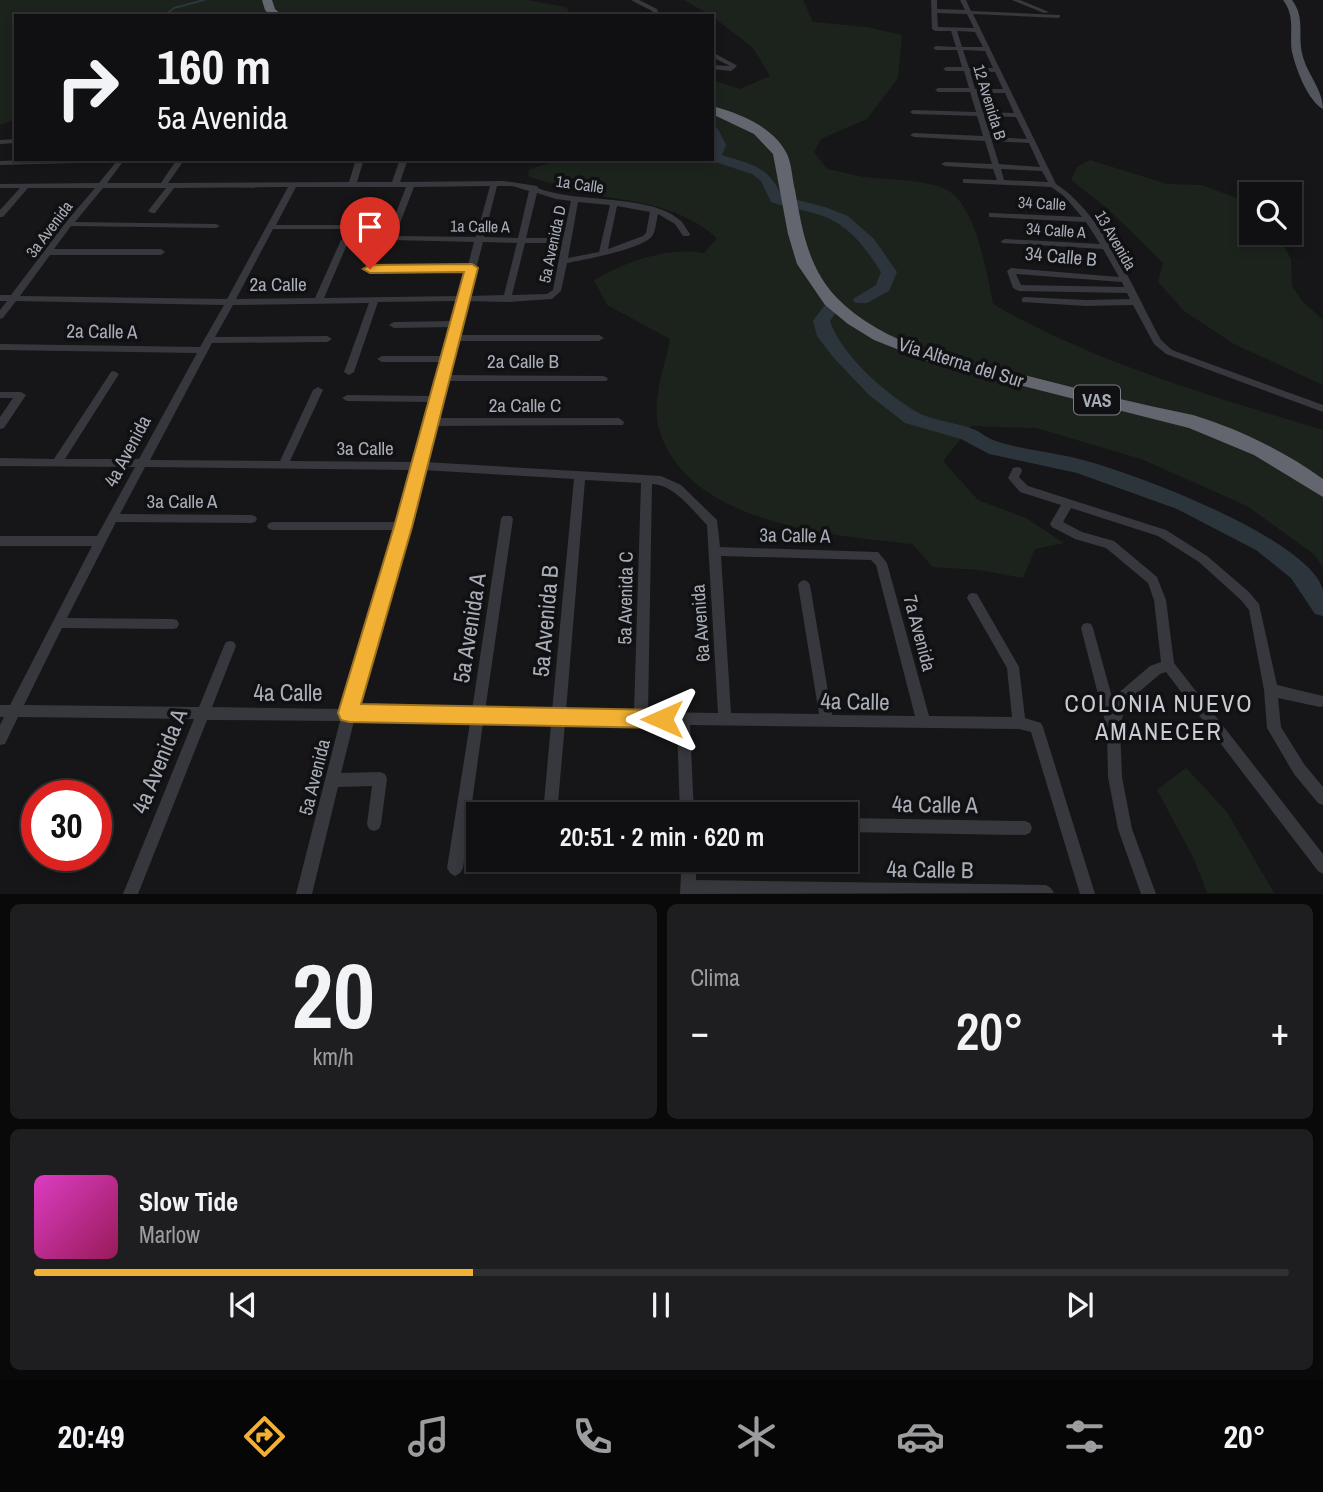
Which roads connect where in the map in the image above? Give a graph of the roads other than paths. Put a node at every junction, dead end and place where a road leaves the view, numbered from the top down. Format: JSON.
{"nodes":[{"id":1,"x":634,"y":0,"type":"edge"},
{"id":2,"x":934,"y":0,"type":"edge"},
{"id":3,"x":963,"y":0,"type":"edge"},
{"id":4,"x":1015,"y":0,"type":"edge"},
{"id":5,"x":1287,"y":0,"type":"edge"},
{"id":6,"x":934,"y":11,"type":"junction"},
{"id":7,"x":970,"y":13,"type":"junction"},
{"id":8,"x":656,"y":14,"type":"edge"},
{"id":9,"x":954,"y":30,"type":"junction"},
{"id":10,"x":978,"y":30,"type":"junction"},
{"id":11,"x":936,"y":48,"type":"dead end"},
{"id":12,"x":959,"y":48,"type":"junction"},
{"id":13,"x":986,"y":49,"type":"junction"},
{"id":14,"x":714,"y":55,"type":"edge"},
{"id":15,"x":714,"y":67,"type":"edge"},
{"id":16,"x":946,"y":69,"type":"dead end"},
{"id":17,"x":966,"y":69,"type":"junction"},
{"id":18,"x":996,"y":70,"type":"junction"},
{"id":19,"x":938,"y":90,"type":"dead end"},
{"id":20,"x":973,"y":90,"type":"junction"},
{"id":21,"x":1007,"y":91,"type":"junction"},
{"id":22,"x":1323,"y":106,"type":"edge"},
{"id":23,"x":714,"y":107,"type":"edge"},
{"id":24,"x":913,"y":112,"type":"dead end"},
{"id":25,"x":981,"y":114,"type":"junction"},
{"id":26,"x":1018,"y":115,"type":"junction"},
{"id":27,"x":914,"y":135,"type":"dead end"},
{"id":28,"x":986,"y":139,"type":"junction"},
{"id":29,"x":1031,"y":141,"type":"junction"},
{"id":30,"x":15,"y":161,"type":"edge"},
{"id":31,"x":121,"y":161,"type":"edge"},
{"id":32,"x":180,"y":161,"type":"edge"},
{"id":33,"x":359,"y":161,"type":"edge"},
{"id":34,"x":403,"y":161,"type":"edge"},
{"id":35,"x":454,"y":161,"type":"edge"},
{"id":36,"x":0,"y":163,"type":"edge"},
{"id":37,"x":945,"y":164,"type":"dead end"},
{"id":38,"x":996,"y":166,"type":"junction"},
{"id":39,"x":1045,"y":169,"type":"junction"},
{"id":40,"x":967,"y":181,"type":"dead end"},
{"id":41,"x":792,"y":182,"type":"joint"},
{"id":42,"x":1000,"y":182,"type":"junction"},
{"id":43,"x":395,"y":184,"type":"junction"},
{"id":44,"x":411,"y":184,"type":"junction"},
{"id":45,"x":452,"y":184,"type":"junction"},
{"id":46,"x":495,"y":184,"type":"junction"},
{"id":47,"x":102,"y":185,"type":"junction"},
{"id":48,"x":167,"y":185,"type":"junction"},
{"id":49,"x":293,"y":185,"type":"junction"},
{"id":50,"x":352,"y":185,"type":"junction"},
{"id":51,"x":1053,"y":185,"type":"junction"},
{"id":52,"x":0,"y":186,"type":"edge"},
{"id":53,"x":26,"y":186,"type":"junction"},
{"id":54,"x":534,"y":188,"type":"junction"},
{"id":55,"x":575,"y":199,"type":"junction"},
{"id":56,"x":614,"y":203,"type":"junction"},
{"id":57,"x":152,"y":211,"type":"dead end"},
{"id":58,"x":654,"y":212,"type":"junction"},
{"id":59,"x":0,"y":215,"type":"edge"},
{"id":60,"x":799,"y":215,"type":"joint"},
{"id":61,"x":992,"y":215,"type":"dead end"},
{"id":62,"x":1089,"y":220,"type":"junction"},
{"id":63,"x":69,"y":224,"type":"junction"},
{"id":64,"x":216,"y":226,"type":"dead end"},
{"id":65,"x":270,"y":227,"type":"junction"},
{"id":66,"x":345,"y":228,"type":"dead end"},
{"id":67,"x":686,"y":234,"type":"dead end"},
{"id":68,"x":345,"y":240,"type":"dead end"},
{"id":69,"x":480,"y":240,"type":"junction"},
{"id":70,"x":522,"y":240,"type":"junction"},
{"id":71,"x":567,"y":241,"type":"junction"},
{"id":72,"x":1005,"y":241,"type":"dead end"},
{"id":73,"x":1105,"y":247,"type":"junction"},
{"id":74,"x":48,"y":252,"type":"junction"},
{"id":75,"x":160,"y":252,"type":"dead end"},
{"id":76,"x":603,"y":254,"type":"junction"},
{"id":77,"x":563,"y":261,"type":"junction"},
{"id":78,"x":472,"y":268,"type":"junction"},
{"id":79,"x":370,"y":269,"type":"dead end"},
{"id":80,"x":1123,"y":280,"type":"junction"},
{"id":81,"x":1128,"y":289,"type":"junction"},
{"id":82,"x":555,"y":295,"type":"joint"},
{"id":83,"x":0,"y":298,"type":"edge"},
{"id":84,"x":14,"y":298,"type":"junction"},
{"id":85,"x":507,"y":299,"type":"junction"},
{"id":86,"x":374,"y":300,"type":"junction"},
{"id":87,"x":463,"y":300,"type":"junction"},
{"id":88,"x":1025,"y":300,"type":"dead end"},
{"id":89,"x":318,"y":301,"type":"junction"},
{"id":90,"x":229,"y":302,"type":"junction"},
{"id":91,"x":1135,"y":302,"type":"junction"},
{"id":92,"x":0,"y":316,"type":"edge"},
{"id":93,"x":457,"y":324,"type":"junction"},
{"id":94,"x":394,"y":325,"type":"dead end"},
{"id":95,"x":869,"y":325,"type":"junction"},
{"id":96,"x":453,"y":338,"type":"junction"},
{"id":97,"x":599,"y":338,"type":"dead end"},
{"id":98,"x":327,"y":339,"type":"dead end"},
{"id":99,"x":209,"y":340,"type":"junction"},
{"id":100,"x":0,"y":347,"type":"edge"},
{"id":101,"x":203,"y":350,"type":"junction"},
{"id":102,"x":382,"y":359,"type":"dead end"},
{"id":103,"x":448,"y":359,"type":"junction"},
{"id":104,"x":349,"y":372,"type":"dead end"},
{"id":105,"x":114,"y":374,"type":"dead end"},
{"id":106,"x":443,"y":378,"type":"junction"},
{"id":107,"x":603,"y":379,"type":"dead end"},
{"id":108,"x":318,"y":390,"type":"dead end"},
{"id":109,"x":0,"y":395,"type":"edge"},
{"id":110,"x":347,"y":398,"type":"dead end"},
{"id":111,"x":437,"y":399,"type":"junction"},
{"id":112,"x":1323,"y":409,"type":"edge"},
{"id":113,"x":431,"y":422,"type":"junction"},
{"id":114,"x":619,"y":422,"type":"dead end"},
{"id":115,"x":0,"y":425,"type":"edge"},
{"id":116,"x":0,"y":462,"type":"edge"},
{"id":117,"x":57,"y":462,"type":"junction"},
{"id":118,"x":141,"y":465,"type":"junction"},
{"id":119,"x":283,"y":465,"type":"junction"},
{"id":120,"x":419,"y":466,"type":"junction"},
{"id":121,"x":1017,"y":471,"type":"dead end"},
{"id":122,"x":580,"y":474,"type":"junction"},
{"id":123,"x":647,"y":478,"type":"junction"},
{"id":124,"x":1323,"y":478,"type":"edge"},
{"id":125,"x":1323,"y":489,"type":"edge"},
{"id":126,"x":1068,"y":503,"type":"junction"},
{"id":127,"x":113,"y":518,"type":"junction"},
{"id":128,"x":251,"y":519,"type":"dead end"},
{"id":129,"x":507,"y":519,"type":"dead end"},
{"id":130,"x":713,"y":523,"type":"joint"},
{"id":131,"x":273,"y":526,"type":"dead end"},
{"id":132,"x":403,"y":527,"type":"junction"},
{"id":133,"x":0,"y":541,"type":"edge"},
{"id":134,"x":100,"y":541,"type":"junction"},
{"id":135,"x":715,"y":551,"type":"junction"},
{"id":136,"x":874,"y":555,"type":"joint"},
{"id":137,"x":804,"y":585,"type":"dead end"},
{"id":138,"x":973,"y":598,"type":"dead end"},
{"id":139,"x":59,"y":622,"type":"junction"},
{"id":140,"x":173,"y":624,"type":"dead end"},
{"id":141,"x":1087,"y":628,"type":"dead end"},
{"id":142,"x":230,"y":646,"type":"dead end"},
{"id":143,"x":1168,"y":665,"type":"junction"},
{"id":144,"x":1271,"y":690,"type":"junction"},
{"id":145,"x":1320,"y":701,"type":"dead end"},
{"id":146,"x":7,"y":711,"type":"edge"},
{"id":147,"x":203,"y":713,"type":"junction"},
{"id":148,"x":349,"y":713,"type":"junction"},
{"id":149,"x":476,"y":717,"type":"junction"},
{"id":150,"x":558,"y":718,"type":"junction"},
{"id":151,"x":641,"y":719,"type":"junction"},
{"id":152,"x":683,"y":719,"type":"junction"},
{"id":153,"x":725,"y":720,"type":"junction"},
{"id":154,"x":827,"y":722,"type":"junction"},
{"id":155,"x":925,"y":723,"type":"junction"},
{"id":156,"x":1019,"y":723,"type":"junction"},
{"id":157,"x":1114,"y":729,"type":"junction"},
{"id":158,"x":0,"y":738,"type":"edge"},
{"id":159,"x":332,"y":780,"type":"junction"},
{"id":160,"x":1323,"y":798,"type":"edge"},
{"id":161,"x":551,"y":802,"type":"edge"},
{"id":162,"x":687,"y":802,"type":"edge"},
{"id":163,"x":374,"y":824,"type":"dead end"},
{"id":164,"x":858,"y":825,"type":"edge"},
{"id":165,"x":1025,"y":828,"type":"dead end"},
{"id":166,"x":1323,"y":866,"type":"edge"},
{"id":167,"x":455,"y":868,"type":"dead end"},
{"id":168,"x":689,"y":872,"type":"edge"},
{"id":169,"x":688,"y":891,"type":"edge"},
{"id":170,"x":1046,"y":893,"type":"edge"},
{"id":171,"x":130,"y":894,"type":"edge"},
{"id":172,"x":304,"y":894,"type":"edge"},
{"id":173,"x":1088,"y":894,"type":"edge"},
{"id":174,"x":1149,"y":894,"type":"edge"}],
"edges":[{"from":1,"to":8,"type":"street"},
{"from":2,"to":6,"type":"street"},
{"from":3,"to":7,"type":"street","name":"13 Avenida"},
{"from":4,"to":7,"type":"street"},
{"from":5,"to":22,"type":"main road"},
{"from":6,"to":7,"type":"street"},
{"from":6,"to":9,"type":"street"},
{"from":7,"to":10,"type":"street","name":"13 Avenida"},
{"from":9,"to":10,"type":"street"},
{"from":9,"to":12,"type":"street","name":"12 Avenida B"},
{"from":10,"to":13,"type":"street","name":"13 Avenida"},
{"from":11,"to":12,"type":"street"},
{"from":12,"to":13,"type":"street"},
{"from":12,"to":17,"type":"street","name":"12 Avenida B"},
{"from":13,"to":18,"type":"street","name":"13 Avenida"},
{"from":14,"to":15,"type":"street"},
{"from":16,"to":17,"type":"street"},
{"from":17,"to":18,"type":"street"},
{"from":17,"to":20,"type":"street","name":"12 Avenida B"},
{"from":18,"to":21,"type":"street","name":"13 Avenida"},
{"from":19,"to":20,"type":"street"},
{"from":20,"to":21,"type":"street"},
{"from":20,"to":25,"type":"street","name":"12 Avenida B"},
{"from":21,"to":26,"type":"street","name":"13 Avenida"},
{"from":23,"to":41,"type":"highway","name":"Vía Alterna del Sur","number":"VAS"},
{"from":24,"to":25,"type":"street"},
{"from":25,"to":26,"type":"street"},
{"from":25,"to":28,"type":"street","name":"12 Avenida B"},
{"from":26,"to":29,"type":"street","name":"13 Avenida"},
{"from":27,"to":28,"type":"street"},
{"from":28,"to":29,"type":"street"},
{"from":28,"to":38,"type":"street","name":"12 Avenida B"},
{"from":29,"to":39,"type":"street","name":"13 Avenida"},
{"from":30,"to":36,"type":"street"},
{"from":31,"to":47,"type":"street","name":"3a Avenida"},
{"from":32,"to":48,"type":"street"},
{"from":33,"to":50,"type":"street"},
{"from":34,"to":43,"type":"street"},
{"from":35,"to":45,"type":"street"},
{"from":37,"to":38,"type":"street"},
{"from":38,"to":39,"type":"street"},
{"from":38,"to":42,"type":"street","name":"12 Avenida B"},
{"from":39,"to":51,"type":"street","name":"13 Avenida"},
{"from":40,"to":42,"type":"street"},
{"from":41,"to":60,"type":"highway","name":"Vía Alterna del Sur","number":"VAS"},
{"from":42,"to":51,"type":"street"},
{"from":43,"to":44,"type":"street","name":"1a Calle"},
{"from":43,"to":50,"type":"street","name":"1a Calle"},
{"from":44,"to":45,"type":"street","name":"1a Calle"},
{"from":44,"to":69,"type":"street","name":"1a Calle A"},
{"from":45,"to":46,"type":"street","name":"1a Calle"},
{"from":46,"to":54,"type":"street","name":"1a Calle"},
{"from":46,"to":69,"type":"street","name":"5a Avenida"},
{"from":47,"to":48,"type":"street","name":"1a Calle"},
{"from":47,"to":53,"type":"street","name":"1a Calle"},
{"from":47,"to":63,"type":"street","name":"3a Avenida"},
{"from":48,"to":49,"type":"street","name":"1a Calle"},
{"from":48,"to":57,"type":"street"},
{"from":49,"to":50,"type":"street","name":"1a Calle"},
{"from":49,"to":65,"type":"street","name":"4a Avenida"},
{"from":51,"to":62,"type":"street","name":"13 Avenida"},
{"from":52,"to":53,"type":"street","name":"1a Calle"},
{"from":53,"to":59,"type":"street"},
{"from":54,"to":55,"type":"street","name":"1a Calle"},
{"from":54,"to":70,"type":"street"},
{"from":55,"to":56,"type":"street","name":"1a Calle"},
{"from":55,"to":71,"type":"street","name":"5a Avenida D"},
{"from":56,"to":58,"type":"street","name":"1a Calle"},
{"from":56,"to":76,"type":"street"},
{"from":58,"to":67,"type":"street","name":"1a Calle"},
{"from":58,"to":76,"type":"street"},
{"from":60,"to":95,"type":"highway","name":"Vía Alterna del Sur","number":"VAS"},
{"from":61,"to":62,"type":"street","name":"34 Calle"},
{"from":62,"to":73,"type":"street","name":"13 Avenida"},
{"from":63,"to":64,"type":"street"},
{"from":63,"to":74,"type":"street","name":"3a Avenida"},
{"from":65,"to":66,"type":"street"},
{"from":65,"to":90,"type":"street","name":"4a Avenida"},
{"from":68,"to":89,"type":"street"},
{"from":69,"to":70,"type":"street","name":"1a Calle A"},
{"from":69,"to":78,"type":"street","name":"5a Avenida"},
{"from":70,"to":71,"type":"street","name":"1a Calle A"},
{"from":70,"to":85,"type":"street"},
{"from":71,"to":77,"type":"street","name":"5a Avenida D"},
{"from":72,"to":73,"type":"street","name":"34 Calle A"},
{"from":73,"to":80,"type":"street","name":"13 Avenida"},
{"from":74,"to":75,"type":"street"},
{"from":74,"to":84,"type":"street","name":"3a Avenida"},
{"from":76,"to":77,"type":"street"},
{"from":77,"to":82,"type":"street","name":"5a Avenida D"},
{"from":78,"to":79,"type":"street"},
{"from":78,"to":87,"type":"street","name":"5a Avenida"},
{"from":80,"to":81,"type":"street","name":"13 Avenida"},
{"from":80,"to":81,"type":"street","name":"34 Calle B"},
{"from":81,"to":91,"type":"street","name":"13 Avenida"},
{"from":82,"to":85,"type":"street","name":"2a Calle"},
{"from":83,"to":84,"type":"street","name":"2a Calle"},
{"from":84,"to":90,"type":"street","name":"2a Calle"},
{"from":84,"to":92,"type":"street","name":"3a Avenida"},
{"from":85,"to":87,"type":"street","name":"2a Calle"},
{"from":86,"to":87,"type":"street","name":"2a Calle"},
{"from":86,"to":89,"type":"street","name":"2a Calle"},
{"from":86,"to":104,"type":"street"},
{"from":87,"to":93,"type":"street","name":"5a Avenida"},
{"from":88,"to":91,"type":"street"},
{"from":89,"to":90,"type":"street","name":"2a Calle"},
{"from":90,"to":99,"type":"street","name":"4a Avenida"},
{"from":91,"to":112,"type":"street","name":"13 Avenida"},
{"from":93,"to":94,"type":"street"},
{"from":93,"to":96,"type":"street","name":"5a Avenida"},
{"from":95,"to":124,"type":"highway","name":"Vía Alterna del Sur","number":"VAS"},
{"from":95,"to":125,"type":"highway","name":"Vía Alterna del Sur","number":"VAS"},
{"from":96,"to":97,"type":"street"},
{"from":96,"to":103,"type":"street","name":"5a Avenida"},
{"from":98,"to":99,"type":"street"},
{"from":99,"to":101,"type":"street","name":"4a Avenida"},
{"from":100,"to":101,"type":"street","name":"2a Calle A"},
{"from":101,"to":118,"type":"street","name":"4a Avenida"},
{"from":102,"to":103,"type":"street"},
{"from":103,"to":106,"type":"street","name":"5a Avenida"},
{"from":105,"to":117,"type":"street"},
{"from":106,"to":107,"type":"street","name":"2a Calle B"},
{"from":106,"to":111,"type":"street","name":"5a Avenida"},
{"from":108,"to":119,"type":"street"},
{"from":109,"to":115,"type":"street"},
{"from":110,"to":111,"type":"street"},
{"from":111,"to":113,"type":"street","name":"5a Avenida"},
{"from":113,"to":114,"type":"street","name":"2a Calle C"},
{"from":113,"to":120,"type":"street","name":"5a Avenida"},
{"from":116,"to":117,"type":"street","name":"3a Calle"},
{"from":117,"to":118,"type":"street","name":"3a Calle"},
{"from":118,"to":119,"type":"street","name":"3a Calle"},
{"from":118,"to":127,"type":"street","name":"4a Avenida"},
{"from":119,"to":120,"type":"street","name":"3a Calle"},
{"from":120,"to":122,"type":"street","name":"3a Calle"},
{"from":120,"to":132,"type":"street","name":"5a Avenida"},
{"from":121,"to":126,"type":"street"},
{"from":122,"to":123,"type":"street","name":"3a Calle"},
{"from":122,"to":150,"type":"street","name":"5a Avenida B"},
{"from":123,"to":130,"type":"street","name":"3a Calle"},
{"from":123,"to":151,"type":"street","name":"5a Avenida C"},
{"from":126,"to":143,"type":"street"},
{"from":126,"to":144,"type":"street"},
{"from":127,"to":128,"type":"street","name":"3a Calle A"},
{"from":127,"to":134,"type":"street","name":"4a Avenida"},
{"from":129,"to":149,"type":"street","name":"5a Avenida A"},
{"from":130,"to":135,"type":"street","name":"6a Avenida"},
{"from":131,"to":132,"type":"street"},
{"from":132,"to":148,"type":"street","name":"5a Avenida"},
{"from":133,"to":134,"type":"street"},
{"from":134,"to":139,"type":"street","name":"4a Avenida"},
{"from":135,"to":136,"type":"street","name":"3a Calle A"},
{"from":135,"to":153,"type":"street","name":"6a Avenida"},
{"from":136,"to":155,"type":"street","name":"7a Avenida"},
{"from":137,"to":154,"type":"street"},
{"from":138,"to":156,"type":"street"},
{"from":139,"to":140,"type":"street"},
{"from":139,"to":146,"type":"street","name":"4a Avenida"},
{"from":141,"to":157,"type":"street"},
{"from":142,"to":147,"type":"street","name":"4a Avenida A"},
{"from":143,"to":157,"type":"street"},
{"from":143,"to":166,"type":"street"},
{"from":144,"to":145,"type":"street"},
{"from":144,"to":160,"type":"street"},
{"from":146,"to":147,"type":"street","name":"4a Calle"},
{"from":146,"to":158,"type":"street","name":"4a Avenida"},
{"from":147,"to":148,"type":"street","name":"4a Calle"},
{"from":147,"to":171,"type":"street","name":"4a Avenida A"},
{"from":148,"to":149,"type":"street","name":"4a Calle"},
{"from":148,"to":159,"type":"street","name":"5a Avenida"},
{"from":149,"to":150,"type":"street","name":"4a Calle"},
{"from":149,"to":167,"type":"street","name":"5a Avenida A"},
{"from":150,"to":151,"type":"street","name":"4a Calle"},
{"from":150,"to":161,"type":"street","name":"5a Avenida B"},
{"from":151,"to":152,"type":"street","name":"4a Calle"},
{"from":152,"to":153,"type":"street","name":"4a Calle"},
{"from":152,"to":162,"type":"street"},
{"from":153,"to":154,"type":"street","name":"4a Calle"},
{"from":154,"to":155,"type":"street","name":"4a Calle"},
{"from":155,"to":156,"type":"street","name":"4a Calle"},
{"from":156,"to":173,"type":"street","name":"4a Calle"},
{"from":157,"to":174,"type":"street"},
{"from":159,"to":163,"type":"street"},
{"from":159,"to":172,"type":"street","name":"5a Avenida"},
{"from":164,"to":165,"type":"street","name":"4a Calle A"},
{"from":168,"to":169,"type":"street"},
{"from":169,"to":170,"type":"street","name":"4a Calle B"}]}
